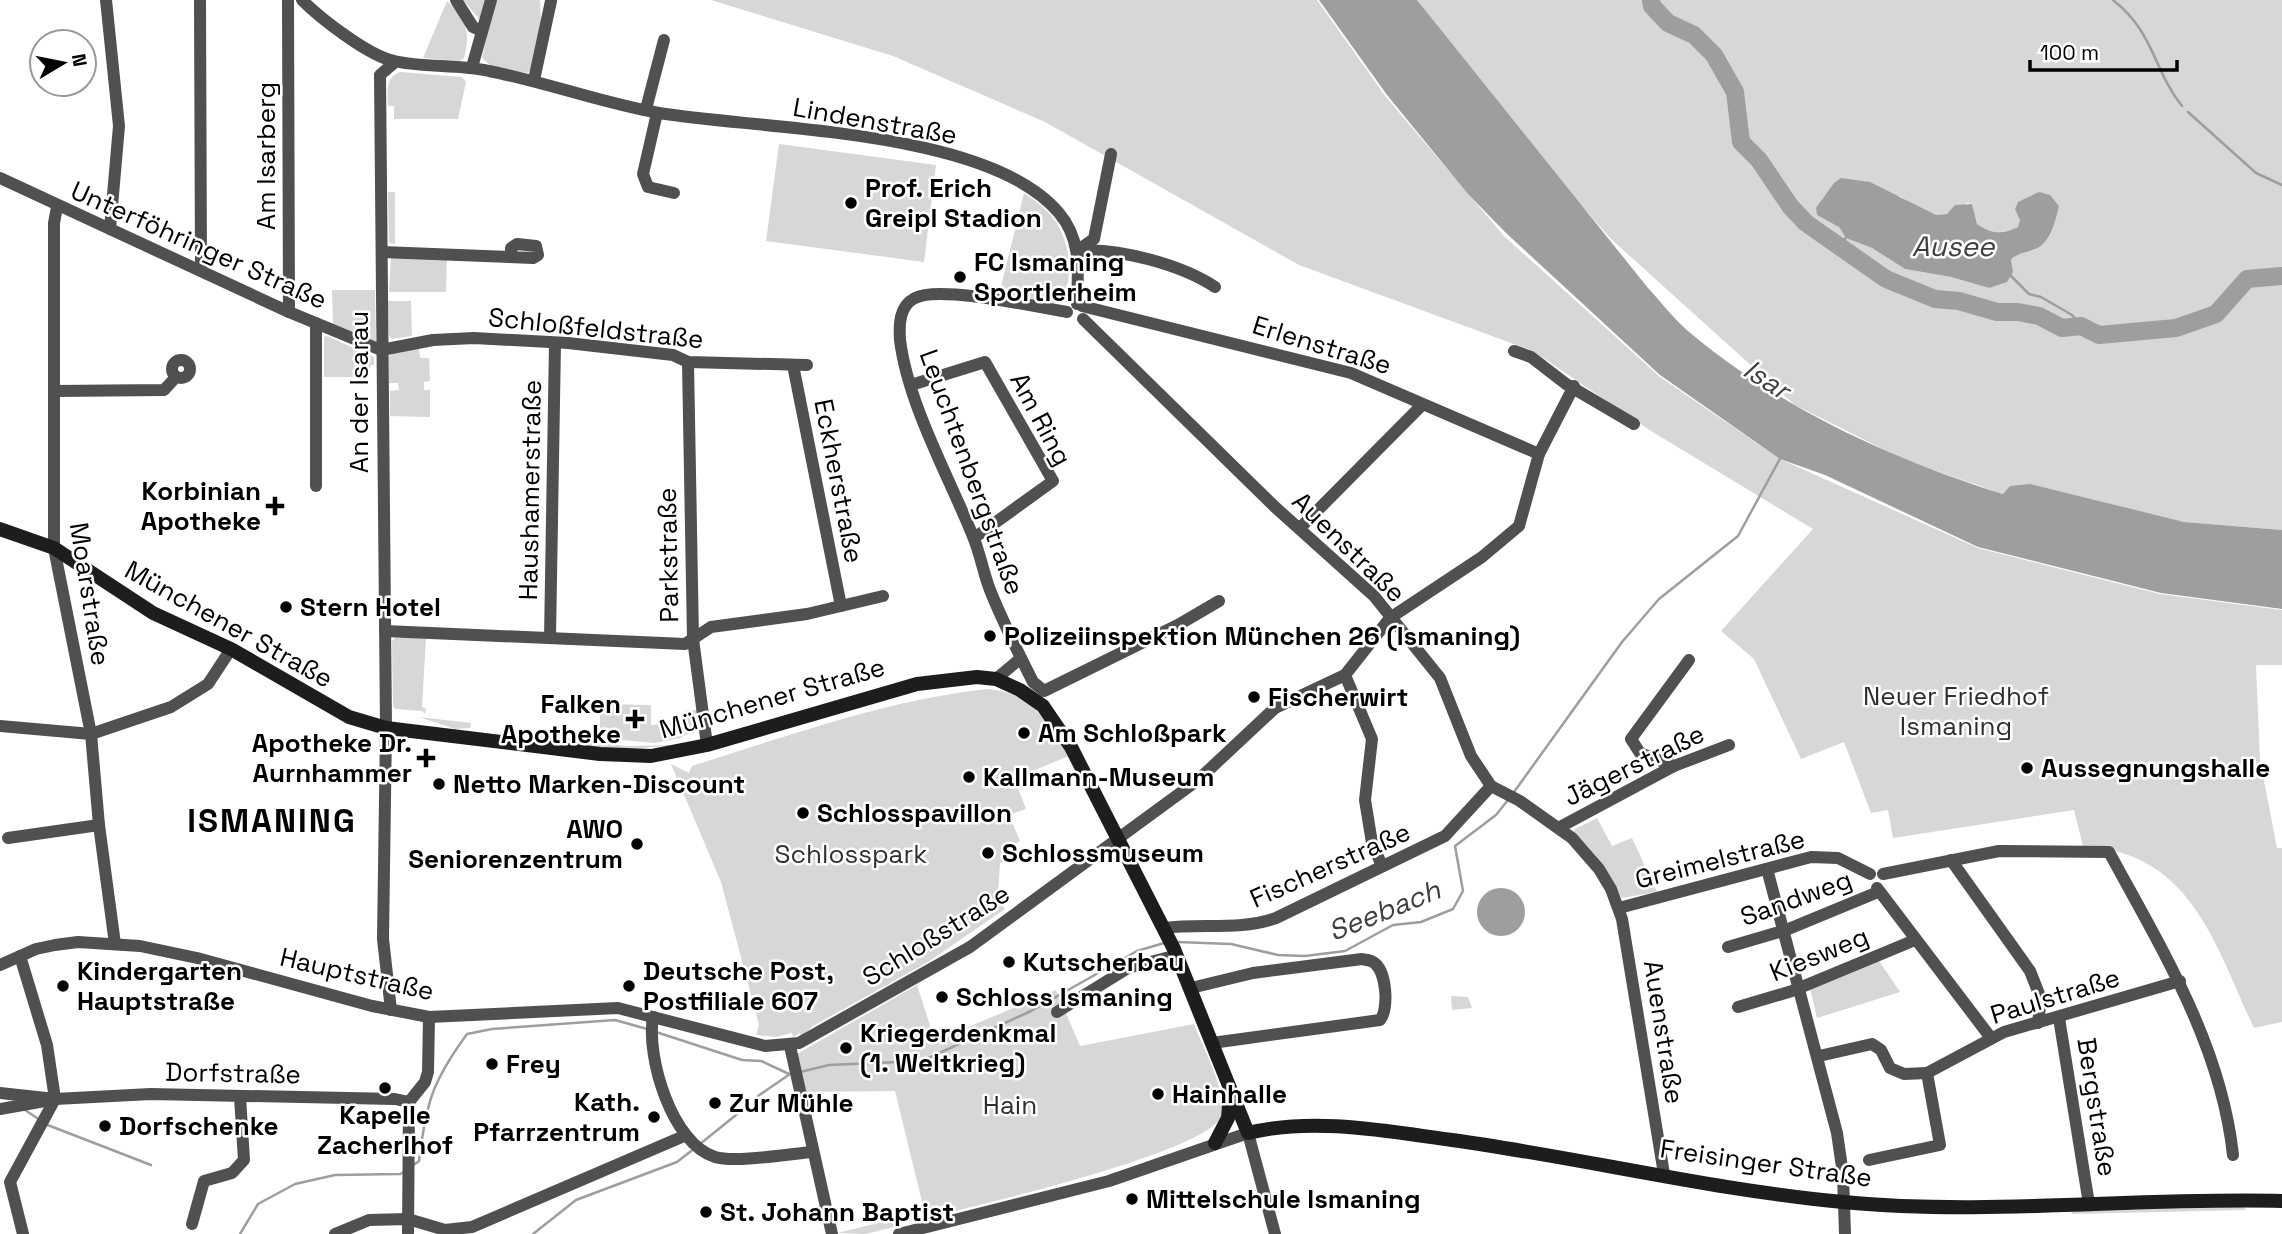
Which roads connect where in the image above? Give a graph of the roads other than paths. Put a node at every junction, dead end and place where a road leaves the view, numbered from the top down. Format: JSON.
{"nodes":[{"id":1,"x":106,"y":0,"type":"edge"},
{"id":2,"x":200,"y":0,"type":"edge"},
{"id":3,"x":288,"y":0,"type":"edge"},
{"id":4,"x":302,"y":0,"type":"edge"},
{"id":5,"x":456,"y":0,"type":"edge"},
{"id":6,"x":491,"y":0,"type":"edge"},
{"id":7,"x":551,"y":1,"type":"edge"},
{"id":8,"x":482,"y":31,"type":"junction"},
{"id":9,"x":664,"y":40,"type":"dead end"},
{"id":10,"x":375,"y":55,"type":"junction"},
{"id":11,"x":394,"y":62,"type":"junction"},
{"id":12,"x":472,"y":67,"type":"junction"},
{"id":13,"x":380,"y":75,"type":"junction"},
{"id":14,"x":534,"y":80,"type":"junction"},
{"id":15,"x":651,"y":111,"type":"junction"},
{"id":16,"x":1111,"y":154,"type":"dead end"},
{"id":17,"x":0,"y":178,"type":"edge"},
{"id":18,"x":674,"y":193,"type":"dead end"},
{"id":19,"x":57,"y":207,"type":"junction"},
{"id":20,"x":110,"y":229,"type":"junction"},
{"id":21,"x":382,"y":251,"type":"junction"},
{"id":22,"x":1078,"y":251,"type":"junction"},
{"id":23,"x":511,"y":256,"type":"dead end"},
{"id":24,"x":201,"y":269,"type":"junction"},
{"id":25,"x":1215,"y":286,"type":"dead end"},
{"id":26,"x":1077,"y":310,"type":"junction"},
{"id":27,"x":289,"y":312,"type":"junction"},
{"id":28,"x":316,"y":323,"type":"junction"},
{"id":29,"x":555,"y":342,"type":"junction"},
{"id":30,"x":381,"y":350,"type":"junction"},
{"id":31,"x":1514,"y":351,"type":"dead end"},
{"id":32,"x":688,"y":362,"type":"junction"},
{"id":33,"x":800,"y":365,"type":"joint"},
{"id":34,"x":176,"y":377,"type":"dead end"},
{"id":35,"x":911,"y":384,"type":"junction"},
{"id":36,"x":1574,"y":386,"type":"junction"},
{"id":37,"x":54,"y":391,"type":"junction"},
{"id":38,"x":1422,"y":405,"type":"junction"},
{"id":39,"x":1634,"y":424,"type":"dead end"},
{"id":40,"x":1539,"y":454,"type":"junction"},
{"id":41,"x":316,"y":486,"type":"dead end"},
{"id":42,"x":1300,"y":528,"type":"junction"},
{"id":43,"x":0,"y":529,"type":"edge"},
{"id":44,"x":974,"y":538,"type":"junction"},
{"id":45,"x":54,"y":548,"type":"junction"},
{"id":46,"x":884,"y":596,"type":"dead end"},
{"id":47,"x":1219,"y":601,"type":"dead end"},
{"id":48,"x":841,"y":606,"type":"junction"},
{"id":49,"x":1390,"y":618,"type":"junction"},
{"id":50,"x":385,"y":631,"type":"junction"},
{"id":51,"x":550,"y":638,"type":"junction"},
{"id":52,"x":693,"y":639,"type":"junction"},
{"id":53,"x":232,"y":649,"type":"junction"},
{"id":54,"x":1021,"y":658,"type":"junction"},
{"id":55,"x":1689,"y":660,"type":"dead end"},
{"id":56,"x":1345,"y":675,"type":"junction"},
{"id":57,"x":996,"y":679,"type":"junction"},
{"id":58,"x":1044,"y":691,"type":"junction"},
{"id":59,"x":1043,"y":706,"type":"junction"},
{"id":60,"x":0,"y":726,"type":"edge"},
{"id":61,"x":386,"y":728,"type":"junction"},
{"id":62,"x":91,"y":734,"type":"junction"},
{"id":63,"x":707,"y":745,"type":"junction"},
{"id":64,"x":1728,"y":745,"type":"dead end"},
{"id":65,"x":1674,"y":766,"type":"junction"},
{"id":66,"x":1491,"y":786,"type":"junction"},
{"id":67,"x":99,"y":825,"type":"junction"},
{"id":68,"x":1560,"y":827,"type":"junction"},
{"id":69,"x":8,"y":838,"type":"dead end"},
{"id":70,"x":1117,"y":839,"type":"junction"},
{"id":71,"x":1951,"y":860,"type":"junction"},
{"id":72,"x":1382,"y":866,"type":"junction"},
{"id":73,"x":1767,"y":869,"type":"junction"},
{"id":74,"x":1877,"y":874,"type":"junction"},
{"id":75,"x":1878,"y":890,"type":"junction"},
{"id":76,"x":1619,"y":908,"type":"junction"},
{"id":77,"x":1786,"y":930,"type":"junction"},
{"id":78,"x":1915,"y":940,"type":"junction"},
{"id":79,"x":1171,"y":942,"type":"junction"},
{"id":80,"x":115,"y":944,"type":"junction"},
{"id":81,"x":1728,"y":947,"type":"dead end"},
{"id":82,"x":20,"y":956,"type":"junction"},
{"id":83,"x":0,"y":965,"type":"edge"},
{"id":84,"x":2180,"y":981,"type":"junction"},
{"id":85,"x":1799,"y":987,"type":"junction"},
{"id":86,"x":1191,"y":988,"type":"junction"},
{"id":87,"x":1738,"y":1007,"type":"dead end"},
{"id":88,"x":391,"y":1010,"type":"junction"},
{"id":89,"x":1057,"y":1012,"type":"dead end"},
{"id":90,"x":429,"y":1017,"type":"junction"},
{"id":91,"x":2059,"y":1017,"type":"junction"},
{"id":92,"x":2038,"y":1023,"type":"junction"},
{"id":93,"x":651,"y":1024,"type":"junction"},
{"id":94,"x":1991,"y":1038,"type":"junction"},
{"id":95,"x":1212,"y":1043,"type":"junction"},
{"id":96,"x":792,"y":1051,"type":"junction"},
{"id":97,"x":1819,"y":1056,"type":"junction"},
{"id":98,"x":1927,"y":1073,"type":"junction"},
{"id":99,"x":1230,"y":1088,"type":"junction"},
{"id":100,"x":0,"y":1093,"type":"edge"},
{"id":101,"x":240,"y":1097,"type":"junction"},
{"id":102,"x":55,"y":1099,"type":"junction"},
{"id":103,"x":409,"y":1102,"type":"junction"},
{"id":104,"x":0,"y":1109,"type":"edge"},
{"id":105,"x":1248,"y":1133,"type":"junction"},
{"id":106,"x":684,"y":1136,"type":"junction"},
{"id":107,"x":1215,"y":1143,"type":"junction"},
{"id":108,"x":812,"y":1152,"type":"junction"},
{"id":109,"x":2232,"y":1155,"type":"dead end"},
{"id":110,"x":1869,"y":1160,"type":"dead end"},
{"id":111,"x":1664,"y":1174,"type":"junction"},
{"id":112,"x":5,"y":1184,"type":"edge"},
{"id":113,"x":2282,"y":1200,"type":"edge"},
{"id":114,"x":1844,"y":1202,"type":"junction"},
{"id":115,"x":2089,"y":1204,"type":"junction"},
{"id":116,"x":408,"y":1219,"type":"junction"},
{"id":117,"x":192,"y":1224,"type":"dead end"},
{"id":118,"x":23,"y":1234,"type":"edge"},
{"id":119,"x":335,"y":1234,"type":"edge"},
{"id":120,"x":408,"y":1234,"type":"edge"},
{"id":121,"x":832,"y":1234,"type":"edge"},
{"id":122,"x":899,"y":1234,"type":"edge"},
{"id":123,"x":1275,"y":1234,"type":"edge"},
{"id":124,"x":1845,"y":1234,"type":"edge"}],
"edges":[{"from":1,"to":20,"type":"street"},
{"from":2,"to":24,"type":"street"},
{"from":3,"to":27,"type":"street","name":"Am Isarberg"},
{"from":4,"to":10,"type":"street","name":"Lindenstraße"},
{"from":5,"to":8,"type":"street"},
{"from":6,"to":8,"type":"street"},
{"from":7,"to":14,"type":"street"},
{"from":8,"to":12,"type":"street"},
{"from":9,"to":15,"type":"street"},
{"from":10,"to":11,"type":"street","name":"Lindenstraße"},
{"from":10,"to":13,"type":"street","name":"An der Isarau"},
{"from":11,"to":12,"type":"street","name":"Lindenstraße"},
{"from":11,"to":13,"type":"street"},
{"from":12,"to":14,"type":"street","name":"Lindenstraße"},
{"from":13,"to":21,"type":"street","name":"An der Isarau"},
{"from":14,"to":15,"type":"street","name":"Lindenstraße"},
{"from":15,"to":18,"type":"street"},
{"from":15,"to":22,"type":"street","name":"Lindenstraße"},
{"from":16,"to":22,"type":"street"},
{"from":17,"to":19,"type":"street","name":"Unterföhringer Straße"},
{"from":19,"to":20,"type":"street","name":"Unterföhringer Straße"},
{"from":19,"to":37,"type":"street","name":"Moarstraße"},
{"from":20,"to":24,"type":"street","name":"Unterföhringer Straße"},
{"from":21,"to":23,"type":"street"},
{"from":21,"to":30,"type":"street","name":"An der Isarau"},
{"from":22,"to":25,"type":"street"},
{"from":22,"to":26,"type":"street","name":"Lindenstraße"},
{"from":24,"to":27,"type":"street","name":"Unterföhringer Straße"},
{"from":26,"to":35,"type":"street","name":"Leuchtenbergstraße"},
{"from":26,"to":38,"type":"street","name":"Erlenstraße"},
{"from":26,"to":42,"type":"street","name":"Auenstraße"},
{"from":27,"to":28,"type":"street","name":"Unterföhringer Straße"},
{"from":28,"to":30,"type":"street","name":"Unterföhringer Straße"},
{"from":28,"to":41,"type":"street"},
{"from":29,"to":30,"type":"street","name":"Schloßfeldstraße"},
{"from":29,"to":32,"type":"street","name":"Schloßfeldstraße"},
{"from":29,"to":51,"type":"street","name":"Haushamerstraße"},
{"from":30,"to":50,"type":"street","name":"An der Isarau"},
{"from":31,"to":36,"type":"street"},
{"from":32,"to":33,"type":"street","name":"Schloßfeldstraße"},
{"from":32,"to":52,"type":"street","name":"Parkstraße"},
{"from":33,"to":48,"type":"street","name":"Eckherstraße"},
{"from":34,"to":37,"type":"street"},
{"from":35,"to":44,"type":"street","name":"Leuchtenbergstraße"},
{"from":35,"to":44,"type":"street","name":"Am Ring"},
{"from":36,"to":39,"type":"street"},
{"from":36,"to":40,"type":"street","name":"Schloßstraße"},
{"from":37,"to":45,"type":"street","name":"Moarstraße"},
{"from":38,"to":40,"type":"street","name":"Erlenstraße"},
{"from":38,"to":42,"type":"street"},
{"from":40,"to":49,"type":"street","name":"Schloßstraße"},
{"from":42,"to":49,"type":"street","name":"Auenstraße"},
{"from":43,"to":45,"type":"main road","name":"Münchener Straße"},
{"from":44,"to":54,"type":"street","name":"Leuchtenbergstraße"},
{"from":45,"to":53,"type":"main road","name":"Münchener Straße"},
{"from":45,"to":62,"type":"street","name":"Moarstraße"},
{"from":46,"to":48,"type":"street"},
{"from":47,"to":58,"type":"street"},
{"from":48,"to":52,"type":"street"},
{"from":49,"to":56,"type":"street","name":"Schloßstraße"},
{"from":49,"to":66,"type":"street","name":"Auenstraße"},
{"from":50,"to":51,"type":"street"},
{"from":50,"to":61,"type":"street","name":"An der Isarau"},
{"from":51,"to":52,"type":"street"},
{"from":52,"to":63,"type":"street","name":"Parkstraße"},
{"from":53,"to":61,"type":"main road","name":"Münchener Straße"},
{"from":53,"to":62,"type":"street"},
{"from":54,"to":57,"type":"street"},
{"from":54,"to":58,"type":"street","name":"Leuchtenbergstraße"},
{"from":55,"to":65,"type":"street"},
{"from":56,"to":70,"type":"street","name":"Schloßstraße"},
{"from":56,"to":72,"type":"street"},
{"from":57,"to":59,"type":"main road","name":"Münchener Straße"},
{"from":57,"to":63,"type":"main road","name":"Münchener Straße"},
{"from":58,"to":59,"type":"street"},
{"from":59,"to":70,"type":"main road","name":"Münchener Straße"},
{"from":60,"to":62,"type":"street"},
{"from":61,"to":63,"type":"main road","name":"Münchener Straße"},
{"from":61,"to":88,"type":"street","name":"An der Isarau"},
{"from":62,"to":67,"type":"street","name":"Moarstraße"},
{"from":64,"to":65,"type":"street","name":"Jägerstraße"},
{"from":65,"to":68,"type":"street","name":"Jägerstraße"},
{"from":66,"to":68,"type":"street","name":"Auenstraße"},
{"from":66,"to":72,"type":"street","name":"Fischerstraße"},
{"from":67,"to":69,"type":"street"},
{"from":67,"to":80,"type":"street","name":"Moarstraße"},
{"from":68,"to":76,"type":"street","name":"Auenstraße"},
{"from":70,"to":79,"type":"main road","name":"Münchener Straße"},
{"from":70,"to":96,"type":"street","name":"Schloßstraße"},
{"from":71,"to":74,"type":"street"},
{"from":71,"to":84,"type":"street"},
{"from":71,"to":92,"type":"street"},
{"from":72,"to":79,"type":"street","name":"Fischerstraße"},
{"from":73,"to":74,"type":"street","name":"Greimelstraße"},
{"from":73,"to":76,"type":"street","name":"Greimelstraße"},
{"from":73,"to":77,"type":"street"},
{"from":74,"to":75,"type":"street"},
{"from":75,"to":77,"type":"street","name":"Sandweg"},
{"from":75,"to":78,"type":"street"},
{"from":76,"to":111,"type":"street","name":"Auenstraße"},
{"from":77,"to":81,"type":"street","name":"Sandweg"},
{"from":77,"to":85,"type":"street"},
{"from":78,"to":85,"type":"street","name":"Kiesweg"},
{"from":78,"to":94,"type":"street"},
{"from":79,"to":86,"type":"main road","name":"Münchener Straße"},
{"from":79,"to":89,"type":"street","name":"Fischerstraße"},
{"from":80,"to":82,"type":"street","name":"Hauptstraße"},
{"from":80,"to":88,"type":"street","name":"Hauptstraße"},
{"from":82,"to":83,"type":"street","name":"Hauptstraße"},
{"from":82,"to":102,"type":"street"},
{"from":84,"to":91,"type":"street","name":"Paulstraße"},
{"from":84,"to":109,"type":"street"},
{"from":85,"to":87,"type":"street","name":"Kiesweg"},
{"from":85,"to":97,"type":"street"},
{"from":86,"to":95,"type":"main road","name":"Münchener Straße"},
{"from":86,"to":95,"type":"street"},
{"from":88,"to":90,"type":"street","name":"Hauptstraße"},
{"from":90,"to":93,"type":"street","name":"Hauptstraße"},
{"from":90,"to":103,"type":"street"},
{"from":91,"to":92,"type":"street","name":"Paulstraße"},
{"from":91,"to":115,"type":"street","name":"Bergstraße"},
{"from":92,"to":94,"type":"street","name":"Paulstraße"},
{"from":93,"to":96,"type":"street","name":"Hauptstraße"},
{"from":93,"to":106,"type":"street"},
{"from":94,"to":98,"type":"street","name":"Paulstraße"},
{"from":95,"to":99,"type":"main road","name":"Münchener Straße"},
{"from":96,"to":108,"type":"street"},
{"from":97,"to":98,"type":"street"},
{"from":97,"to":114,"type":"street"},
{"from":98,"to":110,"type":"street"},
{"from":99,"to":105,"type":"main road","name":"Münchener Straße"},
{"from":99,"to":107,"type":"main road"},
{"from":100,"to":102,"type":"street","name":"Dorfstraße"},
{"from":101,"to":102,"type":"street","name":"Dorfstraße"},
{"from":101,"to":103,"type":"street","name":"Dorfstraße"},
{"from":101,"to":117,"type":"street"},
{"from":102,"to":104,"type":"street","name":"Dorfstraße"},
{"from":102,"to":112,"type":"street"},
{"from":103,"to":116,"type":"street"},
{"from":105,"to":107,"type":"street"},
{"from":105,"to":111,"type":"main road","name":"Freisinger Straße"},
{"from":105,"to":123,"type":"street"},
{"from":106,"to":108,"type":"street"},
{"from":106,"to":116,"type":"street"},
{"from":107,"to":122,"type":"street"},
{"from":108,"to":121,"type":"street"},
{"from":111,"to":114,"type":"main road","name":"Freisinger Straße"},
{"from":112,"to":118,"type":"street"},
{"from":113,"to":115,"type":"main road","name":"Freisinger Straße"},
{"from":114,"to":115,"type":"main road","name":"Freisinger Straße"},
{"from":114,"to":124,"type":"street"},
{"from":116,"to":119,"type":"street"},
{"from":116,"to":120,"type":"street"}]}
